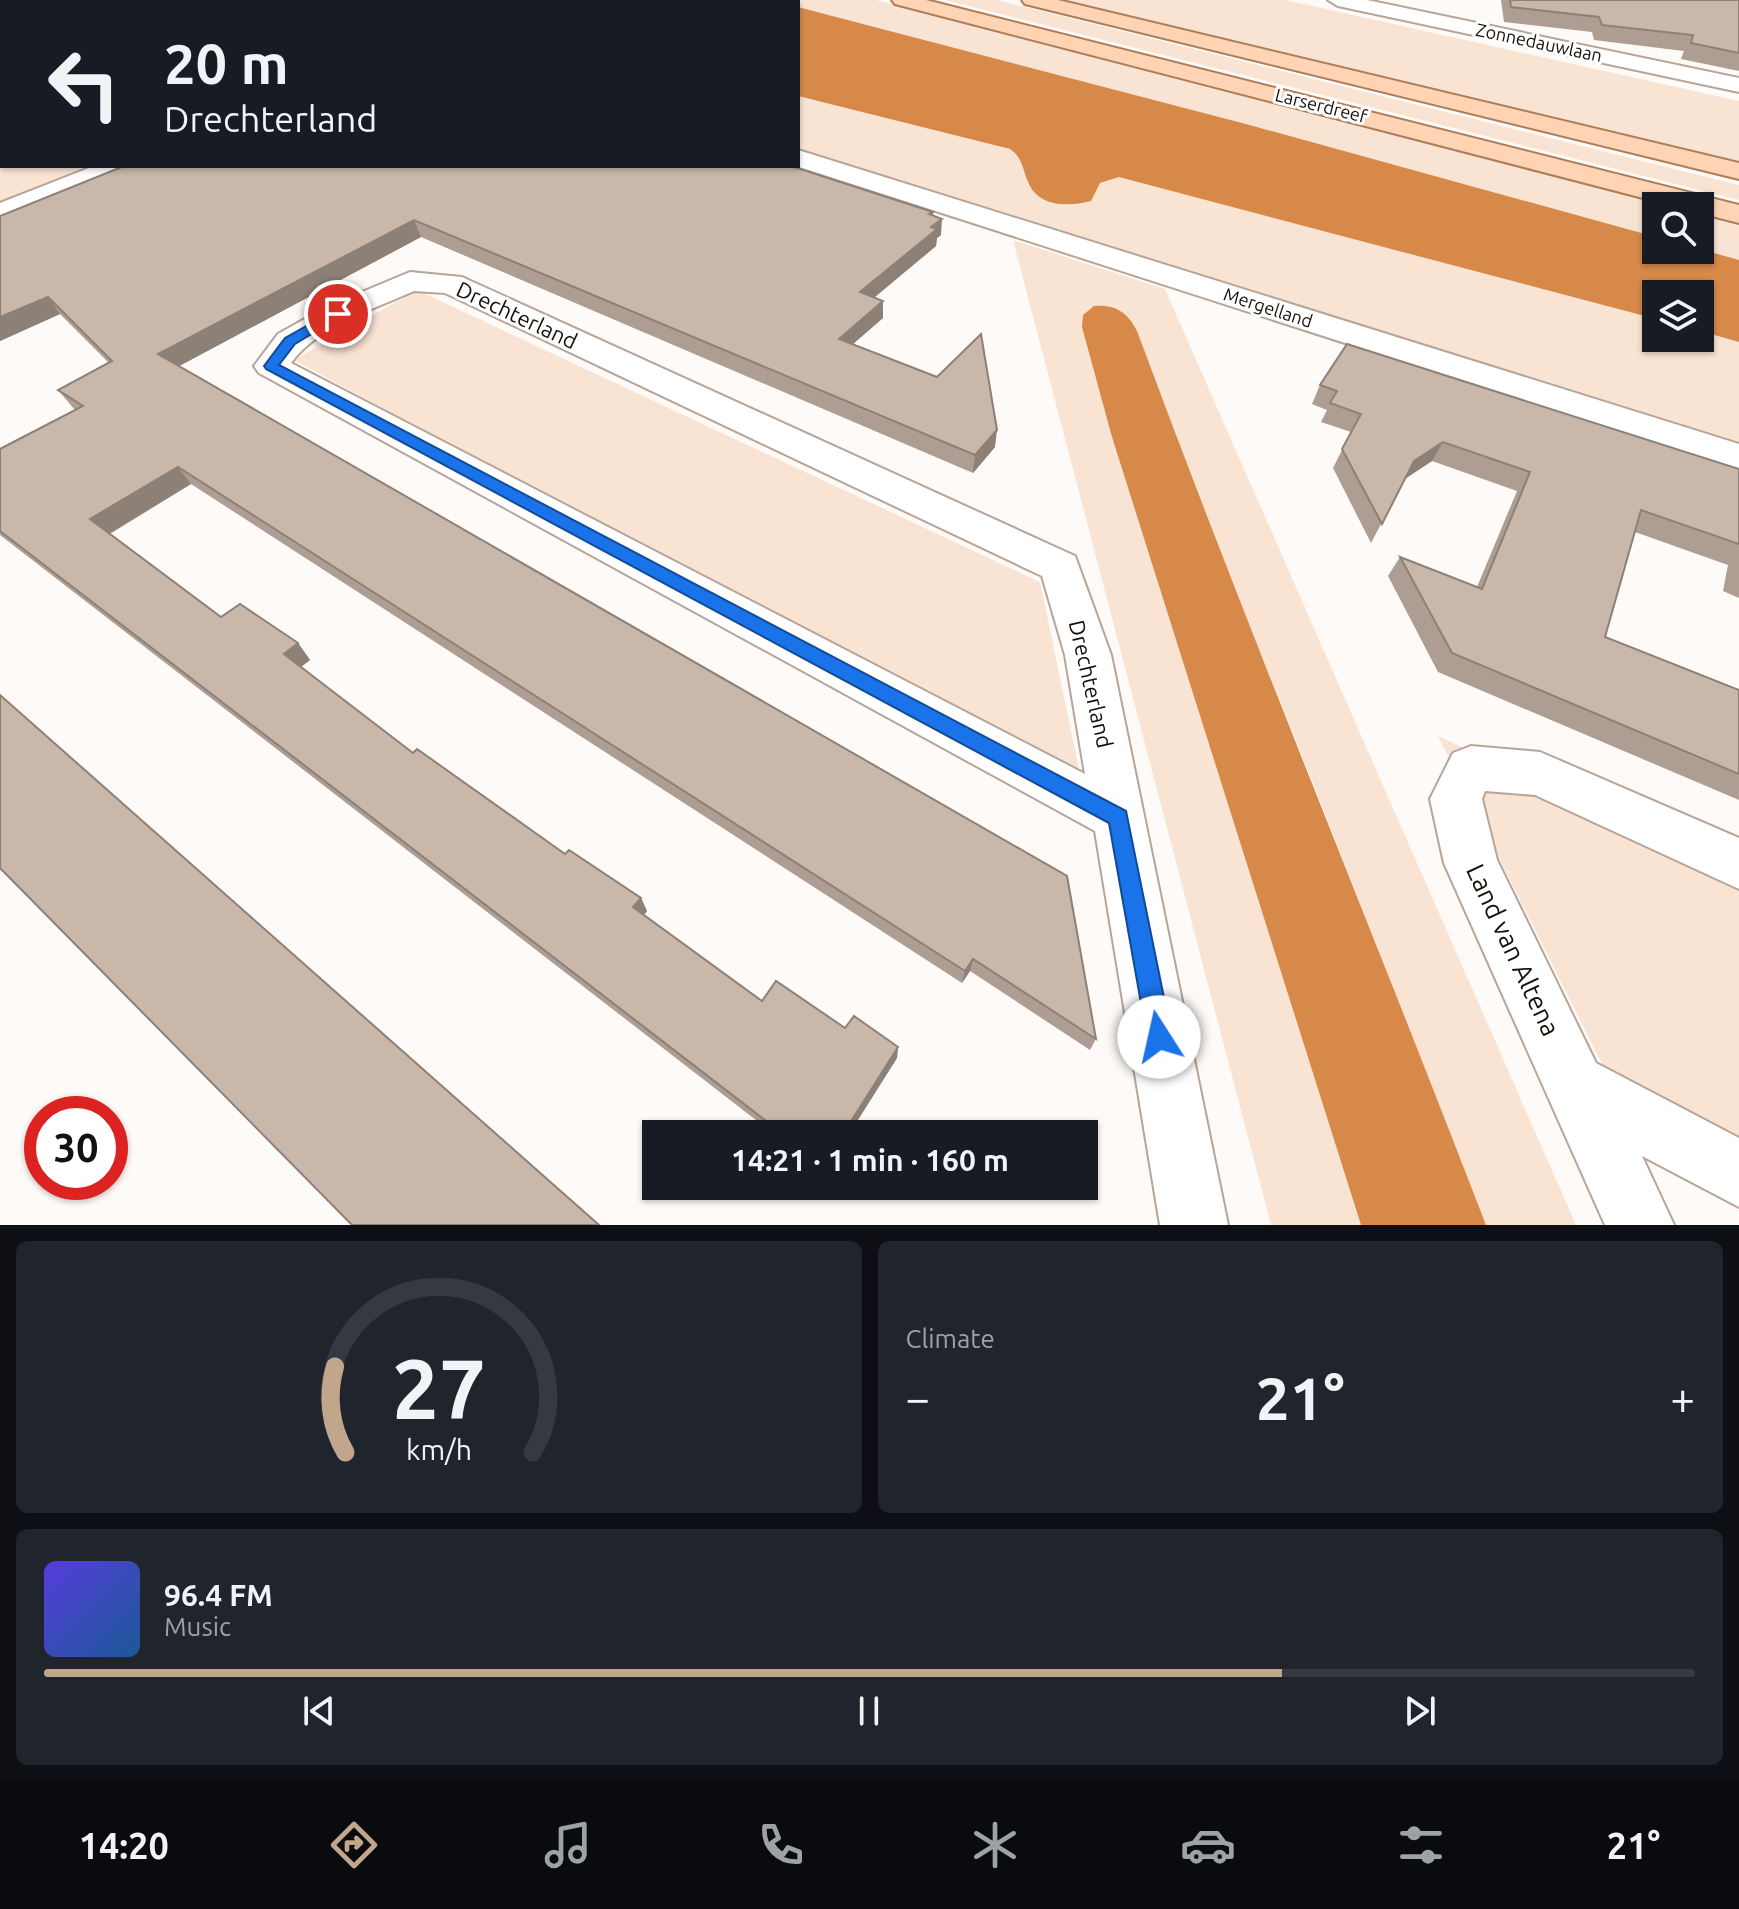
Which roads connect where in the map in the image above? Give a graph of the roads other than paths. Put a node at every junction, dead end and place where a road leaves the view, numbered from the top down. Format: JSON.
{"nodes":[{"id":1,"x":902,"y":0,"type":"edge"},
{"id":2,"x":1032,"y":0,"type":"edge"},
{"id":3,"x":1338,"y":0,"type":"edge"},
{"id":4,"x":1739,"y":85,"type":"edge"},
{"id":5,"x":800,"y":159,"type":"edge"},
{"id":6,"x":113,"y":168,"type":"edge"},
{"id":7,"x":1739,"y":171,"type":"edge"},
{"id":8,"x":0,"y":213,"type":"edge"},
{"id":9,"x":1739,"y":214,"type":"edge"},
{"id":10,"x":1739,"y":457,"type":"edge"},
{"id":11,"x":1119,"y":818,"type":"junction"},
{"id":12,"x":1739,"y":864,"type":"edge"},
{"id":13,"x":1575,"y":1085,"type":"junction"},
{"id":14,"x":1739,"y":1174,"type":"edge"},
{"id":15,"x":1194,"y":1225,"type":"edge"},
{"id":16,"x":1640,"y":1225,"type":"edge"}],
"edges":[{"from":1,"to":9,"type":"main road","name":"Larserdreef"},
{"from":2,"to":7,"type":"main road","name":"Larserdreef"},
{"from":3,"to":4,"type":"street","name":"Zonnedauwlaan"},
{"from":5,"to":10,"type":"street","name":"Mergelland"},
{"from":6,"to":8,"type":"street"},
{"from":11,"to":11,"type":"street","name":"Drechterland"},
{"from":11,"to":15,"type":"street","name":"Drechterland"},
{"from":12,"to":13,"type":"street","name":"Land van Altena"},
{"from":13,"to":14,"type":"street"},
{"from":13,"to":16,"type":"street","name":"Land van Altena"}]}
